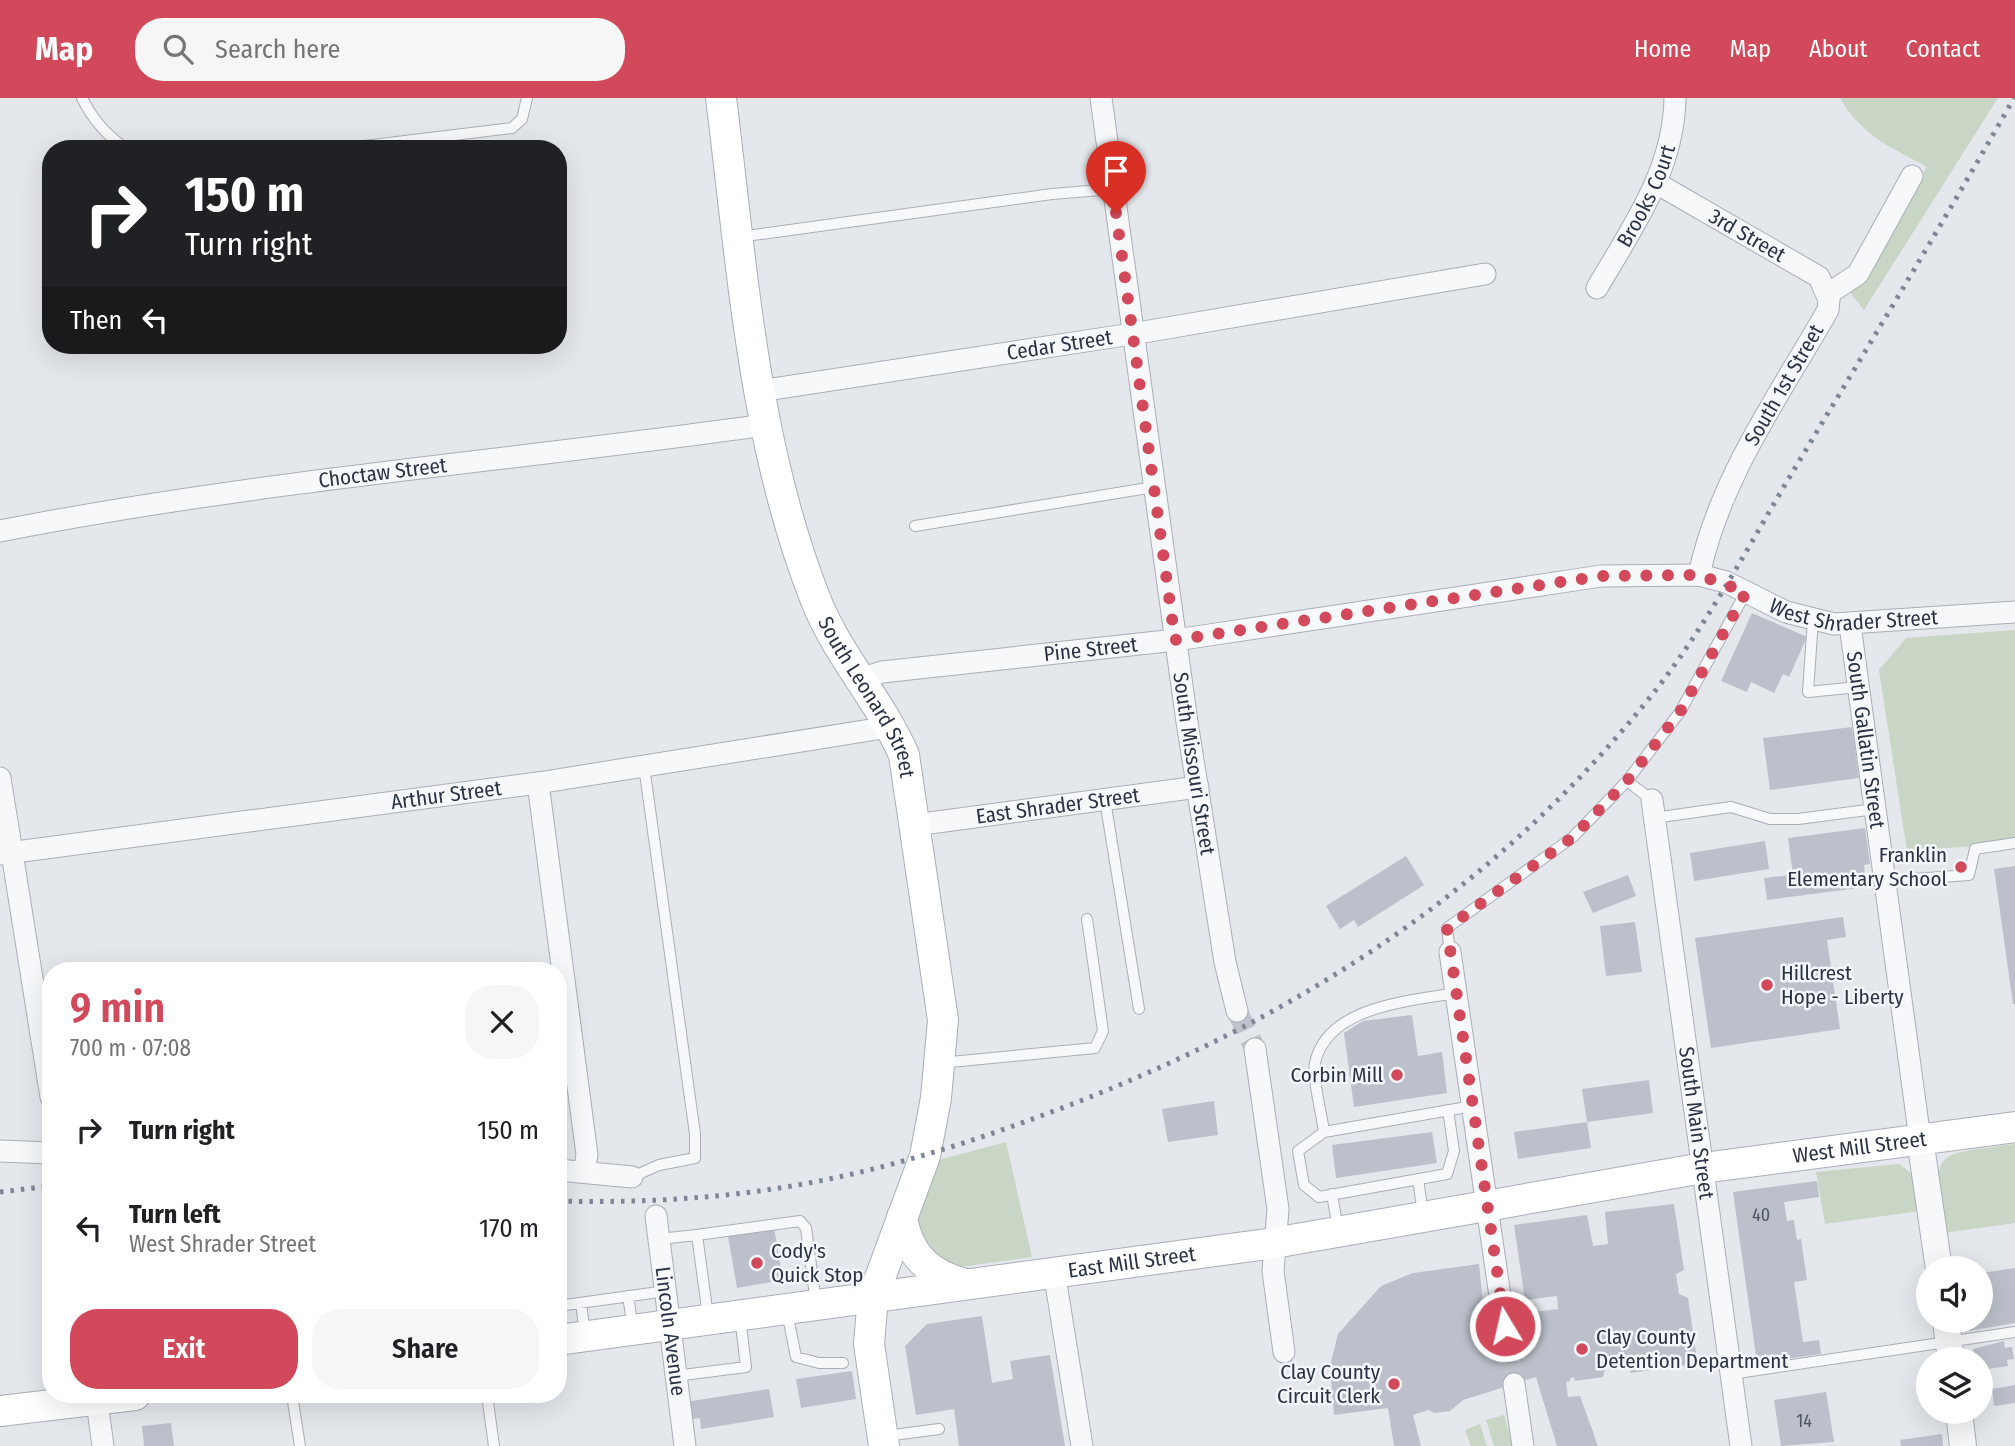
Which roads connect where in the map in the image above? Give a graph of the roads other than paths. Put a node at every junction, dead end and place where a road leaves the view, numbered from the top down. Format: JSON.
{"nodes":[{"id":1,"x":82,"y":98,"type":"edge"},
{"id":2,"x":527,"y":98,"type":"edge"},
{"id":3,"x":721,"y":98,"type":"edge"},
{"id":4,"x":1101,"y":98,"type":"edge"},
{"id":5,"x":1675,"y":98,"type":"edge"},
{"id":6,"x":114,"y":140,"type":"edge"},
{"id":7,"x":414,"y":140,"type":"edge"},
{"id":8,"x":1912,"y":176,"type":"dead end"},
{"id":9,"x":1658,"y":184,"type":"junction"},
{"id":10,"x":1113,"y":189,"type":"junction"},
{"id":11,"x":739,"y":237,"type":"junction"},
{"id":12,"x":1485,"y":274,"type":"dead end"},
{"id":13,"x":1597,"y":288,"type":"dead end"},
{"id":14,"x":1828,"y":294,"type":"junction"},
{"id":15,"x":1132,"y":334,"type":"junction"},
{"id":16,"x":759,"y":391,"type":"junction"},
{"id":17,"x":765,"y":425,"type":"junction"},
{"id":18,"x":1154,"y":487,"type":"junction"},
{"id":19,"x":915,"y":526,"type":"dead end"},
{"id":20,"x":0,"y":531,"type":"edge"},
{"id":21,"x":1699,"y":575,"type":"junction"},
{"id":22,"x":1746,"y":592,"type":"junction"},
{"id":23,"x":2015,"y":612,"type":"edge"},
{"id":24,"x":1812,"y":619,"type":"junction"},
{"id":25,"x":1850,"y":625,"type":"junction"},
{"id":26,"x":1175,"y":640,"type":"junction"},
{"id":27,"x":857,"y":680,"type":"junction"},
{"id":28,"x":1858,"y":687,"type":"junction"},
{"id":29,"x":889,"y":727,"type":"junction"},
{"id":30,"x":644,"y":766,"type":"junction"},
{"id":31,"x":0,"y":778,"type":"edge"},
{"id":32,"x":1627,"y":781,"type":"junction"},
{"id":33,"x":538,"y":783,"type":"junction"},
{"id":34,"x":1198,"y":788,"type":"junction"},
{"id":35,"x":1105,"y":800,"type":"junction"},
{"id":36,"x":1653,"y":809,"type":"junction"},
{"id":37,"x":1875,"y":809,"type":"junction"},
{"id":38,"x":915,"y":825,"type":"junction"},
{"id":39,"x":2015,"y":843,"type":"edge"},
{"id":40,"x":6,"y":854,"type":"edge"},
{"id":41,"x":1885,"y":881,"type":"junction"},
{"id":42,"x":1087,"y":919,"type":"dead end"},
{"id":43,"x":1450,"y":952,"type":"joint"},
{"id":44,"x":562,"y":962,"type":"edge"},
{"id":45,"x":1456,"y":993,"type":"junction"},
{"id":46,"x":567,"y":1003,"type":"edge"},
{"id":47,"x":1139,"y":1009,"type":"dead end"},
{"id":48,"x":1237,"y":1011,"type":"tunnel mouth"},
{"id":49,"x":42,"y":1044,"type":"edge"},
{"id":50,"x":1255,"y":1049,"type":"tunnel mouth"},
{"id":51,"x":939,"y":1063,"type":"junction"},
{"id":52,"x":1472,"y":1106,"type":"junction"},
{"id":53,"x":1448,"y":1110,"type":"junction"},
{"id":54,"x":2015,"y":1126,"type":"edge"},
{"id":55,"x":1324,"y":1132,"type":"junction"},
{"id":56,"x":1920,"y":1139,"type":"junction"},
{"id":57,"x":0,"y":1151,"type":"edge"},
{"id":58,"x":42,"y":1153,"type":"edge"},
{"id":59,"x":1703,"y":1168,"type":"junction"},
{"id":60,"x":567,"y":1171,"type":"edge"},
{"id":61,"x":584,"y":1172,"type":"junction"},
{"id":62,"x":632,"y":1177,"type":"joint"},
{"id":63,"x":1418,"y":1179,"type":"junction"},
{"id":64,"x":1332,"y":1194,"type":"junction"},
{"id":65,"x":1486,"y":1206,"type":"junction"},
{"id":66,"x":656,"y":1216,"type":"dead end"},
{"id":67,"x":902,"y":1217,"type":"junction"},
{"id":68,"x":1424,"y":1219,"type":"junction"},
{"id":69,"x":1338,"y":1232,"type":"junction"},
{"id":70,"x":697,"y":1235,"type":"junction"},
{"id":71,"x":659,"y":1239,"type":"junction"},
{"id":72,"x":1274,"y":1243,"type":"junction"},
{"id":73,"x":1937,"y":1256,"type":"edge"},
{"id":74,"x":1054,"y":1271,"type":"junction"},
{"id":75,"x":966,"y":1284,"type":"junction"},
{"id":76,"x":666,"y":1292,"type":"junction"},
{"id":77,"x":628,"y":1296,"type":"junction"},
{"id":78,"x":873,"y":1297,"type":"junction"},
{"id":79,"x":581,"y":1303,"type":"junction"},
{"id":80,"x":567,"y":1305,"type":"edge"},
{"id":81,"x":816,"y":1306,"type":"junction"},
{"id":82,"x":787,"y":1310,"type":"junction"},
{"id":83,"x":740,"y":1317,"type":"junction"},
{"id":84,"x":709,"y":1321,"type":"junction"},
{"id":85,"x":668,"y":1326,"type":"junction"},
{"id":86,"x":633,"y":1331,"type":"junction"},
{"id":87,"x":2015,"y":1332,"type":"edge"},
{"id":88,"x":572,"y":1339,"type":"edge"},
{"id":89,"x":1949,"y":1341,"type":"edge"},
{"id":90,"x":1508,"y":1351,"type":"tunnel mouth"},
{"id":91,"x":1284,"y":1352,"type":"dead end"},
{"id":92,"x":843,"y":1363,"type":"dead end"},
{"id":93,"x":1731,"y":1374,"type":"junction"},
{"id":94,"x":675,"y":1376,"type":"junction"},
{"id":95,"x":1514,"y":1384,"type":"tunnel mouth"},
{"id":96,"x":55,"y":1403,"type":"edge"},
{"id":97,"x":97,"y":1403,"type":"edge"},
{"id":98,"x":293,"y":1403,"type":"edge"},
{"id":99,"x":488,"y":1403,"type":"edge"},
{"id":100,"x":0,"y":1411,"type":"edge"},
{"id":101,"x":1960,"y":1424,"type":"edge"},
{"id":102,"x":939,"y":1429,"type":"dead end"},
{"id":103,"x":883,"y":1441,"type":"edge"},
{"id":104,"x":103,"y":1446,"type":"edge"},
{"id":105,"x":300,"y":1446,"type":"edge"},
{"id":106,"x":494,"y":1446,"type":"edge"},
{"id":107,"x":685,"y":1446,"type":"edge"},
{"id":108,"x":1082,"y":1446,"type":"edge"},
{"id":109,"x":1523,"y":1446,"type":"edge"},
{"id":110,"x":1741,"y":1446,"type":"edge"},
{"id":111,"x":1963,"y":1446,"type":"edge"}],
"edges":[{"from":1,"to":6,"type":"lane"},
{"from":2,"to":7,"type":"lane"},
{"from":3,"to":11,"type":"main road","name":"South Leonard Street"},
{"from":4,"to":10,"type":"street","name":"South Missouri Street"},
{"from":5,"to":9,"type":"street","name":"Brooks Court"},
{"from":8,"to":14,"type":"street"},
{"from":9,"to":13,"type":"street","name":"Brooks Court"},
{"from":9,"to":14,"type":"street","name":"3rd Street"},
{"from":10,"to":11,"type":"lane"},
{"from":10,"to":15,"type":"street","name":"South Missouri Street"},
{"from":11,"to":16,"type":"main road","name":"South Leonard Street"},
{"from":12,"to":15,"type":"street","name":"Cedar Street"},
{"from":14,"to":21,"type":"street","name":"South 1st Street"},
{"from":15,"to":16,"type":"street","name":"Cedar Street"},
{"from":15,"to":18,"type":"street","name":"South Missouri Street"},
{"from":16,"to":17,"type":"main road","name":"South Leonard Street"},
{"from":17,"to":20,"type":"street","name":"Choctaw Street"},
{"from":17,"to":27,"type":"main road","name":"South Leonard Street"},
{"from":18,"to":19,"type":"lane"},
{"from":18,"to":26,"type":"street","name":"South Missouri Street"},
{"from":21,"to":22,"type":"street","name":"West Shrader Street"},
{"from":21,"to":26,"type":"street","name":"Pine Street"},
{"from":22,"to":24,"type":"street","name":"West Shrader Street"},
{"from":22,"to":32,"type":"lane"},
{"from":23,"to":25,"type":"street","name":"West Shrader Street"},
{"from":24,"to":25,"type":"street","name":"West Shrader Street"},
{"from":24,"to":28,"type":"lane"},
{"from":25,"to":28,"type":"street","name":"South Gallatin Street"},
{"from":26,"to":27,"type":"street","name":"Pine Street"},
{"from":26,"to":34,"type":"street","name":"South Missouri Street"},
{"from":27,"to":29,"type":"main road","name":"South Leonard Street"},
{"from":28,"to":37,"type":"street","name":"South Gallatin Street"},
{"from":29,"to":30,"type":"street","name":"Arthur Street"},
{"from":29,"to":38,"type":"main road","name":"South Leonard Street"},
{"from":30,"to":33,"type":"street","name":"Arthur Street"},
{"from":30,"to":62,"type":"lane"},
{"from":31,"to":40,"type":"street"},
{"from":32,"to":36,"type":"lane"},
{"from":32,"to":43,"type":"lane"},
{"from":33,"to":40,"type":"street","name":"Arthur Street"},
{"from":33,"to":44,"type":"street"},
{"from":34,"to":35,"type":"street","name":"East Shrader Street"},
{"from":34,"to":48,"type":"street","name":"South Missouri Street"},
{"from":35,"to":38,"type":"street","name":"East Shrader Street"},
{"from":35,"to":47,"type":"lane"},
{"from":36,"to":37,"type":"lane"},
{"from":36,"to":59,"type":"street","name":"South Main Street"},
{"from":37,"to":41,"type":"street","name":"South Gallatin Street"},
{"from":38,"to":51,"type":"main road","name":"South Leonard Street"},
{"from":39,"to":41,"type":"lane"},
{"from":40,"to":49,"type":"street"},
{"from":41,"to":56,"type":"street","name":"South Gallatin Street"},
{"from":42,"to":51,"type":"lane"},
{"from":43,"to":45,"type":"street"},
{"from":45,"to":52,"type":"street"},
{"from":45,"to":55,"type":"lane"},
{"from":46,"to":61,"type":"street"},
{"from":50,"to":72,"type":"street"},
{"from":51,"to":67,"type":"main road","name":"South Leonard Street"},
{"from":52,"to":53,"type":"lane"},
{"from":52,"to":65,"type":"street"},
{"from":53,"to":55,"type":"lane"},
{"from":53,"to":63,"type":"lane"},
{"from":54,"to":56,"type":"main road","name":"West Mill Street"},
{"from":55,"to":64,"type":"lane"},
{"from":56,"to":59,"type":"main road","name":"West Mill Street"},
{"from":56,"to":73,"type":"street","name":"South Gallatin Street"},
{"from":57,"to":58,"type":"street"},
{"from":59,"to":65,"type":"main road","name":"East Mill Street"},
{"from":59,"to":93,"type":"street","name":"South Main Street"},
{"from":60,"to":61,"type":"street"},
{"from":61,"to":62,"type":"street"},
{"from":63,"to":64,"type":"lane"},
{"from":63,"to":68,"type":"lane"},
{"from":64,"to":69,"type":"lane"},
{"from":65,"to":68,"type":"main road","name":"East Mill Street"},
{"from":65,"to":90,"type":"street"},
{"from":66,"to":71,"type":"street","name":"Lincoln Avenue"},
{"from":67,"to":75,"type":"main road"},
{"from":67,"to":78,"type":"main road","name":"South Leonard Street"},
{"from":68,"to":69,"type":"main road","name":"East Mill Street"},
{"from":69,"to":72,"type":"main road","name":"East Mill Street"},
{"from":70,"to":71,"type":"lane"},
{"from":70,"to":81,"type":"lane"},
{"from":70,"to":84,"type":"lane"},
{"from":71,"to":76,"type":"street","name":"Lincoln Avenue"},
{"from":72,"to":74,"type":"main road","name":"East Mill Street"},
{"from":72,"to":91,"type":"street"},
{"from":74,"to":75,"type":"main road","name":"East Mill Street"},
{"from":74,"to":108,"type":"street"},
{"from":75,"to":78,"type":"main road","name":"East Mill Street"},
{"from":76,"to":77,"type":"lane"},
{"from":76,"to":85,"type":"street","name":"Lincoln Avenue"},
{"from":77,"to":79,"type":"lane"},
{"from":77,"to":86,"type":"lane"},
{"from":78,"to":81,"type":"main road","name":"East Mill Street"},
{"from":78,"to":103,"type":"main road","name":"South Leonard Street"},
{"from":79,"to":80,"type":"lane"},
{"from":79,"to":88,"type":"lane"},
{"from":81,"to":82,"type":"main road","name":"East Mill Street"},
{"from":82,"to":83,"type":"main road","name":"East Mill Street"},
{"from":82,"to":92,"type":"lane"},
{"from":83,"to":84,"type":"main road","name":"East Mill Street"},
{"from":83,"to":94,"type":"lane"},
{"from":84,"to":85,"type":"main road","name":"East Mill Street"},
{"from":85,"to":86,"type":"main road","name":"East Mill Street"},
{"from":85,"to":94,"type":"street","name":"Lincoln Avenue"},
{"from":86,"to":88,"type":"main road","name":"East Mill Street"},
{"from":87,"to":89,"type":"lane"},
{"from":89,"to":93,"type":"lane"},
{"from":93,"to":110,"type":"street","name":"South Main Street"},
{"from":94,"to":107,"type":"street","name":"Lincoln Avenue"},
{"from":95,"to":109,"type":"street"},
{"from":96,"to":100,"type":"main road"},
{"from":97,"to":104,"type":"street"},
{"from":98,"to":105,"type":"lane"},
{"from":99,"to":106,"type":"lane"},
{"from":101,"to":111,"type":"street"},
{"from":102,"to":103,"type":"lane"}]}
